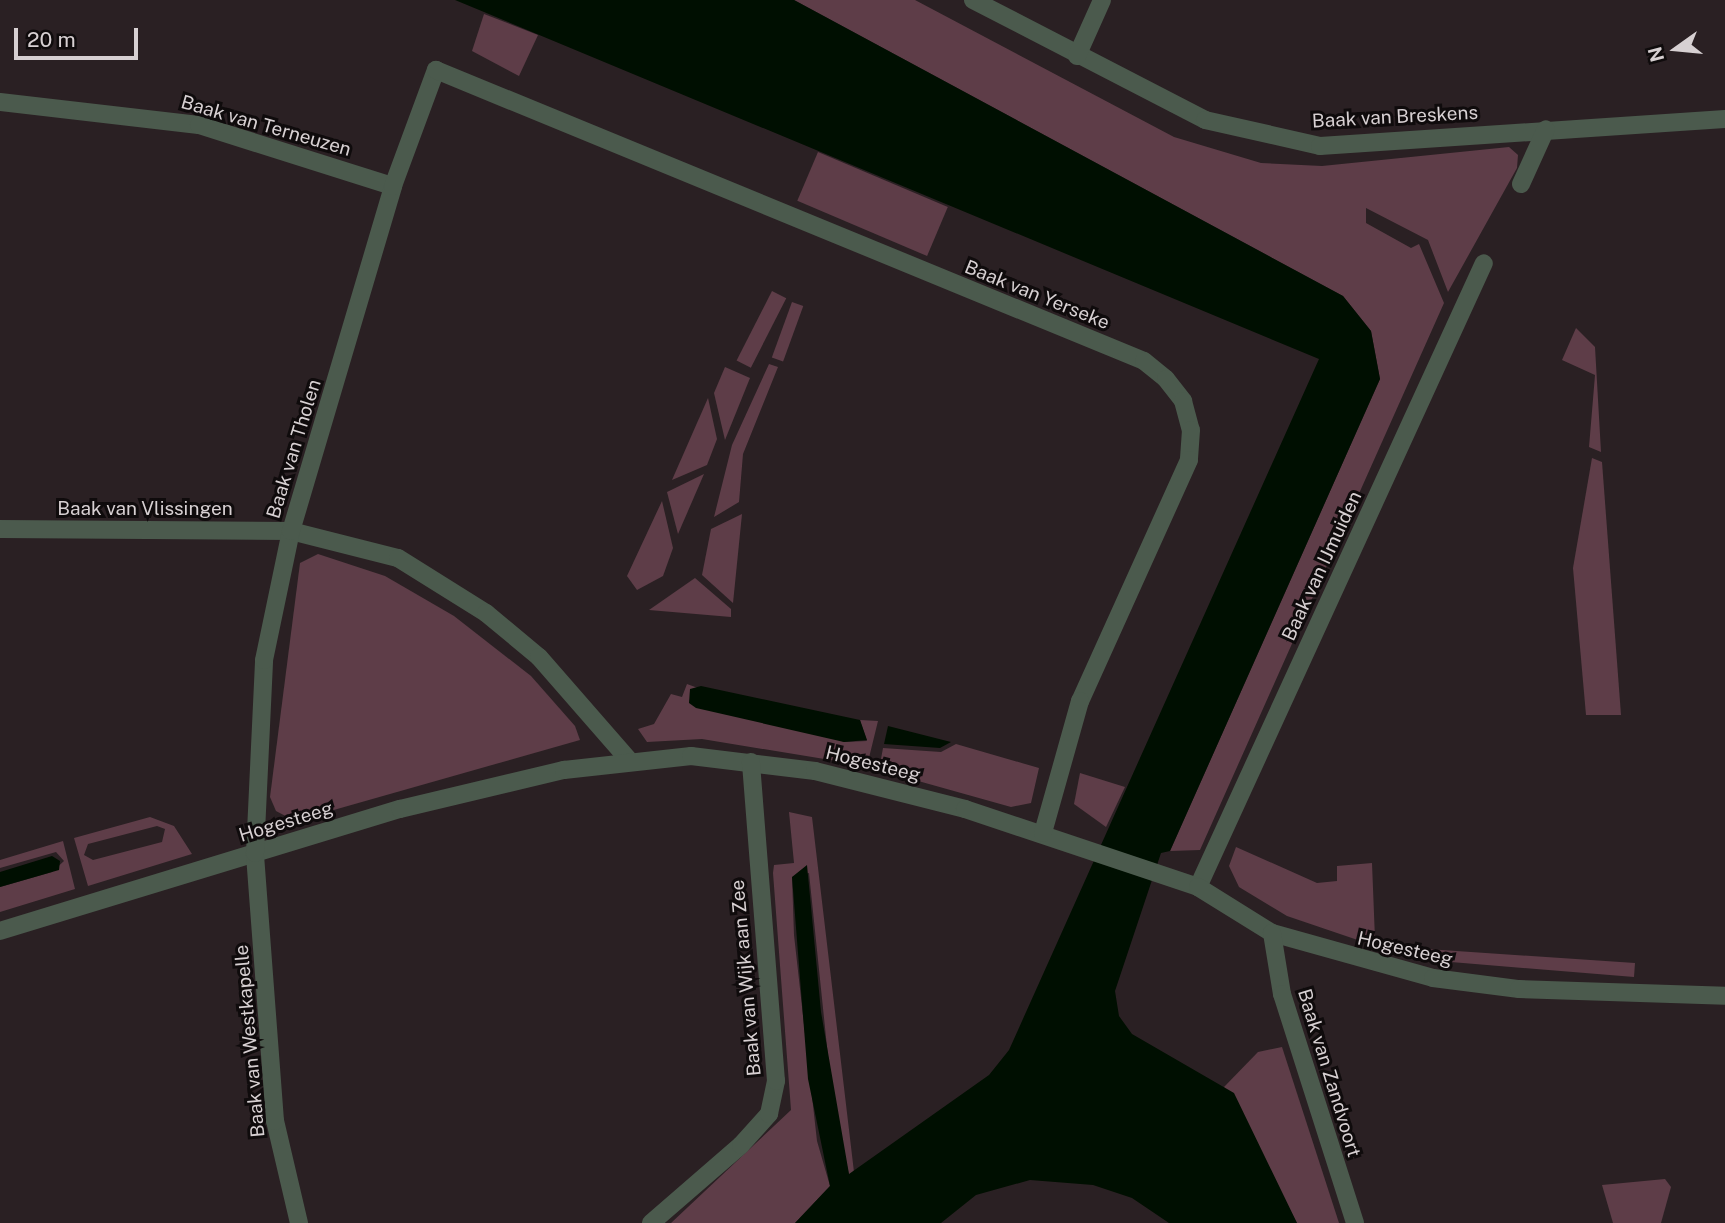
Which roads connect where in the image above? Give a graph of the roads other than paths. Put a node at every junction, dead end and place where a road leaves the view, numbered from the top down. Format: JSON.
{"nodes":[{"id":1,"x":972,"y":0,"type":"edge"},
{"id":2,"x":1102,"y":0,"type":"edge"},
{"id":3,"x":1077,"y":56,"type":"junction"},
{"id":4,"x":436,"y":70,"type":"joint"},
{"id":5,"x":0,"y":102,"type":"edge"},
{"id":6,"x":1725,"y":119,"type":"edge"},
{"id":7,"x":1546,"y":130,"type":"junction"},
{"id":8,"x":1521,"y":184,"type":"dead end"},
{"id":9,"x":393,"y":186,"type":"junction"},
{"id":10,"x":1484,"y":263,"type":"dead end"},
{"id":11,"x":0,"y":529,"type":"edge"},
{"id":12,"x":291,"y":531,"type":"junction"},
{"id":13,"x":628,"y":759,"type":"junction"},
{"id":14,"x":751,"y":762,"type":"junction"},
{"id":15,"x":1043,"y":833,"type":"junction"},
{"id":16,"x":255,"y":853,"type":"junction"},
{"id":17,"x":1198,"y":887,"type":"junction"},
{"id":18,"x":0,"y":931,"type":"edge"},
{"id":19,"x":1272,"y":933,"type":"junction"},
{"id":20,"x":1725,"y":996,"type":"edge"},
{"id":21,"x":299,"y":1223,"type":"edge"},
{"id":22,"x":650,"y":1223,"type":"edge"},
{"id":23,"x":1355,"y":1223,"type":"edge"}],
"edges":[{"from":1,"to":3,"type":"street","name":"Baak van Breskens"},
{"from":2,"to":3,"type":"street"},
{"from":3,"to":7,"type":"street","name":"Baak van Breskens"},
{"from":4,"to":9,"type":"street","name":"Baak van Tholen"},
{"from":4,"to":15,"type":"street","name":"Baak van Yerseke"},
{"from":5,"to":9,"type":"street","name":"Baak van Terneuzen"},
{"from":6,"to":7,"type":"street","name":"Baak van Breskens"},
{"from":7,"to":8,"type":"street"},
{"from":9,"to":12,"type":"street","name":"Baak van Tholen"},
{"from":10,"to":17,"type":"street","name":"Baak van IJmuiden"},
{"from":11,"to":12,"type":"street","name":"Baak van Vlissingen"},
{"from":12,"to":13,"type":"street","name":"Baak van Vlissingen"},
{"from":12,"to":16,"type":"street","name":"Baak van Tholen"},
{"from":13,"to":14,"type":"street","name":"Hogesteeg"},
{"from":13,"to":16,"type":"street","name":"Hogesteeg"},
{"from":14,"to":15,"type":"street","name":"Hogesteeg"},
{"from":14,"to":22,"type":"street","name":"Baak van Wijk aan Zee"},
{"from":15,"to":17,"type":"street","name":"Hogesteeg"},
{"from":16,"to":18,"type":"street","name":"Hogesteeg"},
{"from":16,"to":21,"type":"street","name":"Baak van Westkapelle"},
{"from":17,"to":19,"type":"street","name":"Hogesteeg"},
{"from":19,"to":20,"type":"street","name":"Hogesteeg"},
{"from":19,"to":23,"type":"street","name":"Baak van Zandvoort"}]}
